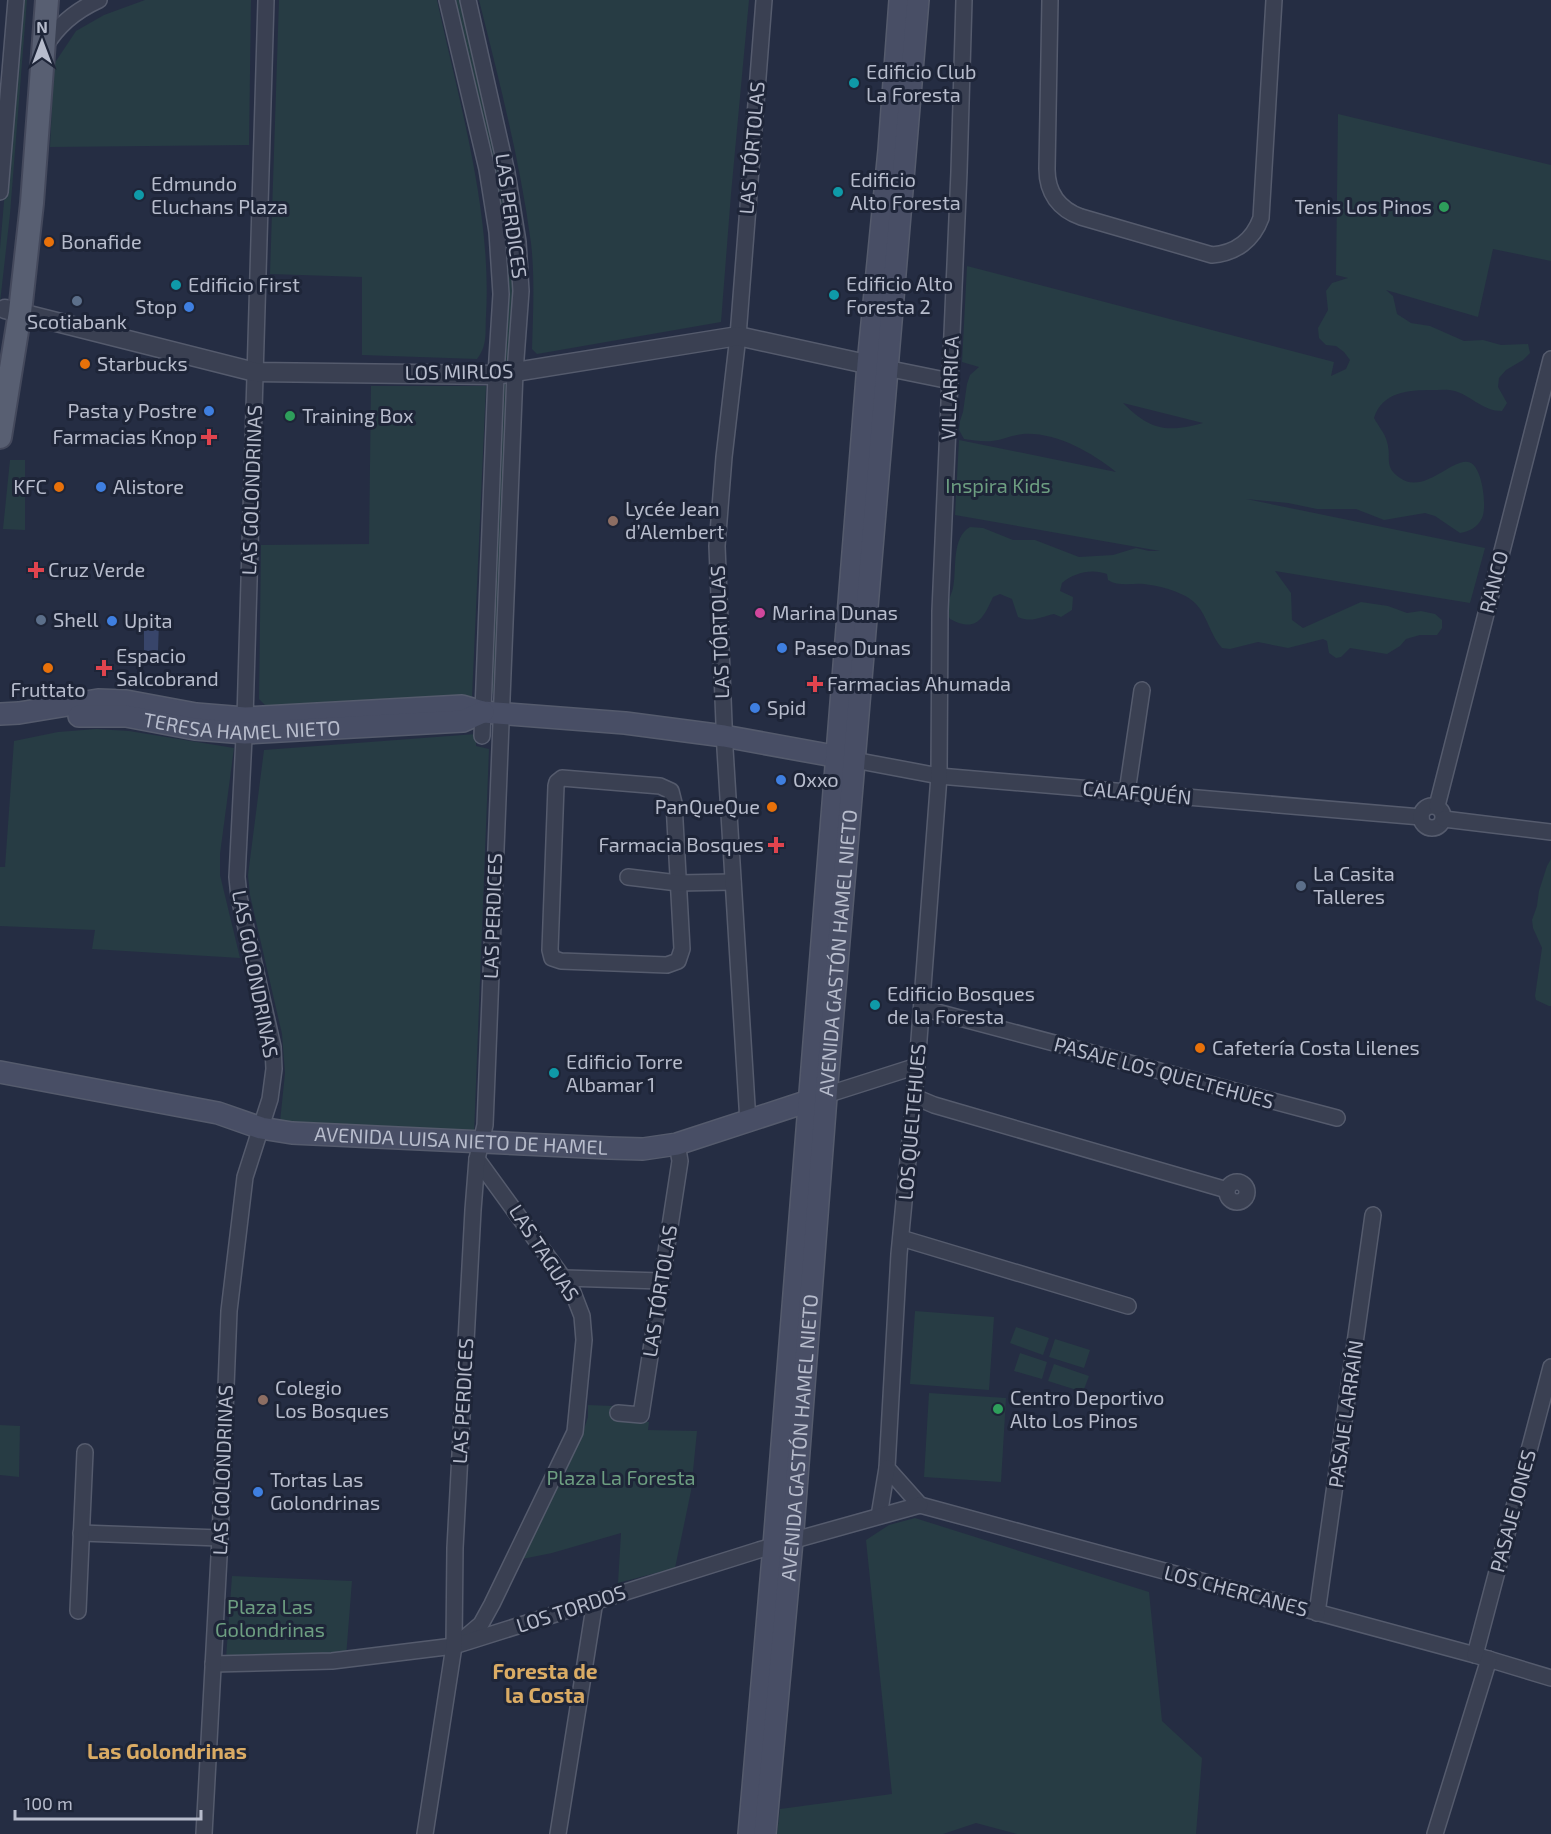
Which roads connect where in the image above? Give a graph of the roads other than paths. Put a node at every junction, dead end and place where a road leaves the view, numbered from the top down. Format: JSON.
{"nodes":[{"id":1,"x":16,"y":0,"type":"edge"},
{"id":2,"x":32,"y":0,"type":"edge"},
{"id":3,"x":47,"y":0,"type":"edge"},
{"id":4,"x":99,"y":0,"type":"edge"},
{"id":5,"x":266,"y":0,"type":"edge"},
{"id":6,"x":447,"y":0,"type":"edge"},
{"id":7,"x":468,"y":0,"type":"edge"},
{"id":8,"x":764,"y":0,"type":"edge"},
{"id":9,"x":900,"y":0,"type":"edge"},
{"id":10,"x":918,"y":0,"type":"edge"},
{"id":11,"x":963,"y":0,"type":"edge"},
{"id":12,"x":1050,"y":0,"type":"edge"},
{"id":13,"x":1274,"y":0,"type":"edge"},
{"id":14,"x":43,"y":50,"type":"junction"},
{"id":15,"x":0,"y":192,"type":"edge"},
{"id":16,"x":13,"y":310,"type":"junction"},
{"id":17,"x":738,"y":336,"type":"junction"},
{"id":18,"x":0,"y":347,"type":"edge"},
{"id":19,"x":1551,"y":359,"type":"edge"},
{"id":20,"x":877,"y":366,"type":"junction"},
{"id":21,"x":255,"y":372,"type":"junction"},
{"id":22,"x":515,"y":372,"type":"junction"},
{"id":23,"x":496,"y":375,"type":"junction"},
{"id":24,"x":950,"y":381,"type":"junction"},
{"id":25,"x":0,"y":437,"type":"edge"},
{"id":26,"x":1142,"y":690,"type":"dead end"},
{"id":27,"x":492,"y":712,"type":"junction"},
{"id":28,"x":0,"y":714,"type":"edge"},
{"id":29,"x":245,"y":726,"type":"junction"},
{"id":30,"x":0,"y":728,"type":"edge"},
{"id":31,"x":482,"y":736,"type":"dead end"},
{"id":32,"x":724,"y":736,"type":"junction"},
{"id":33,"x":846,"y":759,"type":"junction"},
{"id":34,"x":939,"y":776,"type":"junction"},
{"id":35,"x":1127,"y":792,"type":"junction"},
{"id":36,"x":1440,"y":813,"type":"junction"},
{"id":37,"x":1551,"y":832,"type":"edge"},
{"id":38,"x":628,"y":877,"type":"dead end"},
{"id":39,"x":733,"y":882,"type":"junction"},
{"id":40,"x":678,"y":883,"type":"junction"},
{"id":41,"x":922,"y":1008,"type":"junction"},
{"id":42,"x":918,"y":1066,"type":"junction"},
{"id":43,"x":0,"y":1072,"type":"edge"},
{"id":44,"x":818,"y":1098,"type":"junction"},
{"id":45,"x":915,"y":1098,"type":"junction"},
{"id":46,"x":1336,"y":1118,"type":"dead end"},
{"id":47,"x":748,"y":1122,"type":"junction"},
{"id":48,"x":261,"y":1128,"type":"junction"},
{"id":49,"x":677,"y":1144,"type":"junction"},
{"id":50,"x":480,"y":1151,"type":"junction"},
{"id":51,"x":1227,"y":1190,"type":"dead end"},
{"id":52,"x":1373,"y":1215,"type":"dead end"},
{"id":53,"x":901,"y":1238,"type":"junction"},
{"id":54,"x":565,"y":1278,"type":"junction"},
{"id":55,"x":661,"y":1281,"type":"junction"},
{"id":56,"x":1128,"y":1306,"type":"dead end"},
{"id":57,"x":1551,"y":1367,"type":"edge"},
{"id":58,"x":618,"y":1413,"type":"dead end"},
{"id":59,"x":85,"y":1452,"type":"dead end"},
{"id":60,"x":887,"y":1468,"type":"junction"},
{"id":61,"x":920,"y":1505,"type":"junction"},
{"id":62,"x":879,"y":1515,"type":"junction"},
{"id":63,"x":81,"y":1533,"type":"junction"},
{"id":64,"x":220,"y":1538,"type":"junction"},
{"id":65,"x":783,"y":1542,"type":"junction"},
{"id":66,"x":595,"y":1601,"type":"junction"},
{"id":67,"x":78,"y":1611,"type":"dead end"},
{"id":68,"x":1317,"y":1613,"type":"junction"},
{"id":69,"x":454,"y":1646,"type":"junction"},
{"id":70,"x":1482,"y":1657,"type":"junction"},
{"id":71,"x":213,"y":1664,"type":"junction"},
{"id":72,"x":1551,"y":1678,"type":"edge"},
{"id":73,"x":204,"y":1834,"type":"edge"},
{"id":74,"x":425,"y":1834,"type":"edge"},
{"id":75,"x":558,"y":1834,"type":"edge"},
{"id":76,"x":749,"y":1834,"type":"edge"},
{"id":77,"x":765,"y":1834,"type":"edge"},
{"id":78,"x":1435,"y":1834,"type":"edge"}],
"edges":[{"from":1,"to":15,"type":"street"},
{"from":2,"to":16,"type":"main road"},
{"from":3,"to":14,"type":"main road"},
{"from":4,"to":14,"type":"street"},
{"from":5,"to":21,"type":"street","name":"LAS GOLONDRINAS"},
{"from":6,"to":23,"type":"street","name":"LAS PERDICES"},
{"from":7,"to":22,"type":"street","name":"LAS PERDICES"},
{"from":8,"to":17,"type":"street","name":"LAS TÓRTOLAS"},
{"from":9,"to":20,"type":"main road","name":"AVENIDA GASTÓN HAMEL NIETO"},
{"from":10,"to":20,"type":"main road","name":"AVENIDA GASTÓN HAMEL NIETO"},
{"from":11,"to":24,"type":"street","name":"VILLARRICA"},
{"from":12,"to":13,"type":"street"},
{"from":14,"to":16,"type":"main road"},
{"from":16,"to":18,"type":"main road"},
{"from":16,"to":21,"type":"street","name":"LOS MIRLOS"},
{"from":16,"to":25,"type":"main road"},
{"from":17,"to":20,"type":"street","name":"LOS MIRLOS"},
{"from":17,"to":22,"type":"street","name":"LOS MIRLOS"},
{"from":17,"to":32,"type":"street","name":"LAS TÓRTOLAS"},
{"from":19,"to":36,"type":"street","name":"RANCO"},
{"from":20,"to":24,"type":"street","name":"LOS MIRLOS"},
{"from":20,"to":33,"type":"main road","name":"AVENIDA GASTÓN HAMEL NIETO"},
{"from":21,"to":23,"type":"street","name":"LOS MIRLOS"},
{"from":21,"to":29,"type":"street","name":"LAS GOLONDRINAS"},
{"from":22,"to":23,"type":"street","name":"LOS MIRLOS"},
{"from":22,"to":27,"type":"street","name":"LAS PERDICES"},
{"from":23,"to":27,"type":"street","name":"LAS PERDICES"},
{"from":24,"to":34,"type":"street","name":"VILLARRICA"},
{"from":26,"to":35,"type":"street"},
{"from":27,"to":29,"type":"main road","name":"TERESA HAMEL NIETO"},
{"from":27,"to":31,"type":"street","name":"LAS PERDICES"},
{"from":27,"to":32,"type":"main road","name":"TERESA HAMEL NIETO"},
{"from":27,"to":50,"type":"street","name":"LAS PERDICES"},
{"from":28,"to":29,"type":"main road","name":"TERESA HAMEL NIETO"},
{"from":29,"to":30,"type":"main road","name":"TERESA HAMEL NIETO"},
{"from":29,"to":48,"type":"street","name":"LAS GOLONDRINAS"},
{"from":32,"to":33,"type":"main road","name":"TERESA HAMEL NIETO"},
{"from":32,"to":39,"type":"street","name":"LAS TÓRTOLAS"},
{"from":33,"to":34,"type":"street","name":"CALAFQUÉN"},
{"from":33,"to":44,"type":"main road","name":"AVENIDA GASTÓN HAMEL NIETO"},
{"from":34,"to":35,"type":"street","name":"CALAFQUÉN"},
{"from":34,"to":41,"type":"street","name":"LOS QUELTEHUES"},
{"from":35,"to":36,"type":"street","name":"CALAFQUÉN"},
{"from":36,"to":37,"type":"street"},
{"from":38,"to":40,"type":"street"},
{"from":39,"to":40,"type":"street"},
{"from":39,"to":47,"type":"street","name":"LAS TÓRTOLAS"},
{"from":40,"to":40,"type":"street"},
{"from":41,"to":42,"type":"street","name":"LOS QUELTEHUES"},
{"from":41,"to":46,"type":"street","name":"PASAJE LOS QUELTEHUES"},
{"from":42,"to":44,"type":"street","name":"AVENIDA LUISA NIETO DE HAMEL"},
{"from":42,"to":45,"type":"street","name":"LOS QUELTEHUES"},
{"from":43,"to":48,"type":"main road","name":"AVENIDA LUISA NIETO DE HAMEL"},
{"from":44,"to":47,"type":"main road","name":"AVENIDA LUISA NIETO DE HAMEL"},
{"from":44,"to":65,"type":"main road","name":"AVENIDA GASTÓN HAMEL NIETO"},
{"from":45,"to":51,"type":"street"},
{"from":45,"to":53,"type":"street","name":"LOS QUELTEHUES"},
{"from":47,"to":49,"type":"main road","name":"AVENIDA LUISA NIETO DE HAMEL"},
{"from":48,"to":50,"type":"main road","name":"AVENIDA LUISA NIETO DE HAMEL"},
{"from":48,"to":64,"type":"street","name":"LAS GOLONDRINAS"},
{"from":49,"to":50,"type":"main road","name":"AVENIDA LUISA NIETO DE HAMEL"},
{"from":49,"to":55,"type":"street","name":"LAS TÓRTOLAS"},
{"from":50,"to":54,"type":"street","name":"LAS TAGUAS"},
{"from":50,"to":69,"type":"street","name":"LAS PERDICES"},
{"from":52,"to":68,"type":"street","name":"PASAJE LARRAÍN"},
{"from":53,"to":56,"type":"street"},
{"from":53,"to":60,"type":"street","name":"LOS QUELTEHUES"},
{"from":54,"to":55,"type":"street"},
{"from":54,"to":69,"type":"street","name":"LAS TAGUAS"},
{"from":55,"to":58,"type":"street","name":"LAS TÓRTOLAS"},
{"from":57,"to":70,"type":"street","name":"PASAJE JONES"},
{"from":59,"to":63,"type":"street"},
{"from":60,"to":61,"type":"street"},
{"from":60,"to":62,"type":"street","name":"LOS QUELTEHUES"},
{"from":61,"to":62,"type":"street","name":"LOS TORDOS"},
{"from":61,"to":68,"type":"street","name":"LOS CHERCANES"},
{"from":62,"to":65,"type":"street","name":"LOS TORDOS"},
{"from":63,"to":64,"type":"street"},
{"from":63,"to":67,"type":"street"},
{"from":64,"to":71,"type":"street","name":"LAS GOLONDRINAS"},
{"from":65,"to":66,"type":"street","name":"LOS TORDOS"},
{"from":65,"to":76,"type":"main road","name":"AVENIDA GASTÓN HAMEL NIETO"},
{"from":65,"to":77,"type":"main road","name":"AVENIDA GASTÓN HAMEL NIETO"},
{"from":66,"to":69,"type":"street","name":"LOS TORDOS"},
{"from":66,"to":75,"type":"street"},
{"from":68,"to":70,"type":"street","name":"LOS CHERCANES"},
{"from":69,"to":71,"type":"street","name":"LOS TORDOS"},
{"from":69,"to":74,"type":"street","name":"LAS PERDICES"},
{"from":70,"to":72,"type":"street","name":"LOS CHERCANES"},
{"from":70,"to":78,"type":"street","name":"PASAJE JONES"},
{"from":71,"to":73,"type":"street","name":"LAS GOLONDRINAS"}]}
